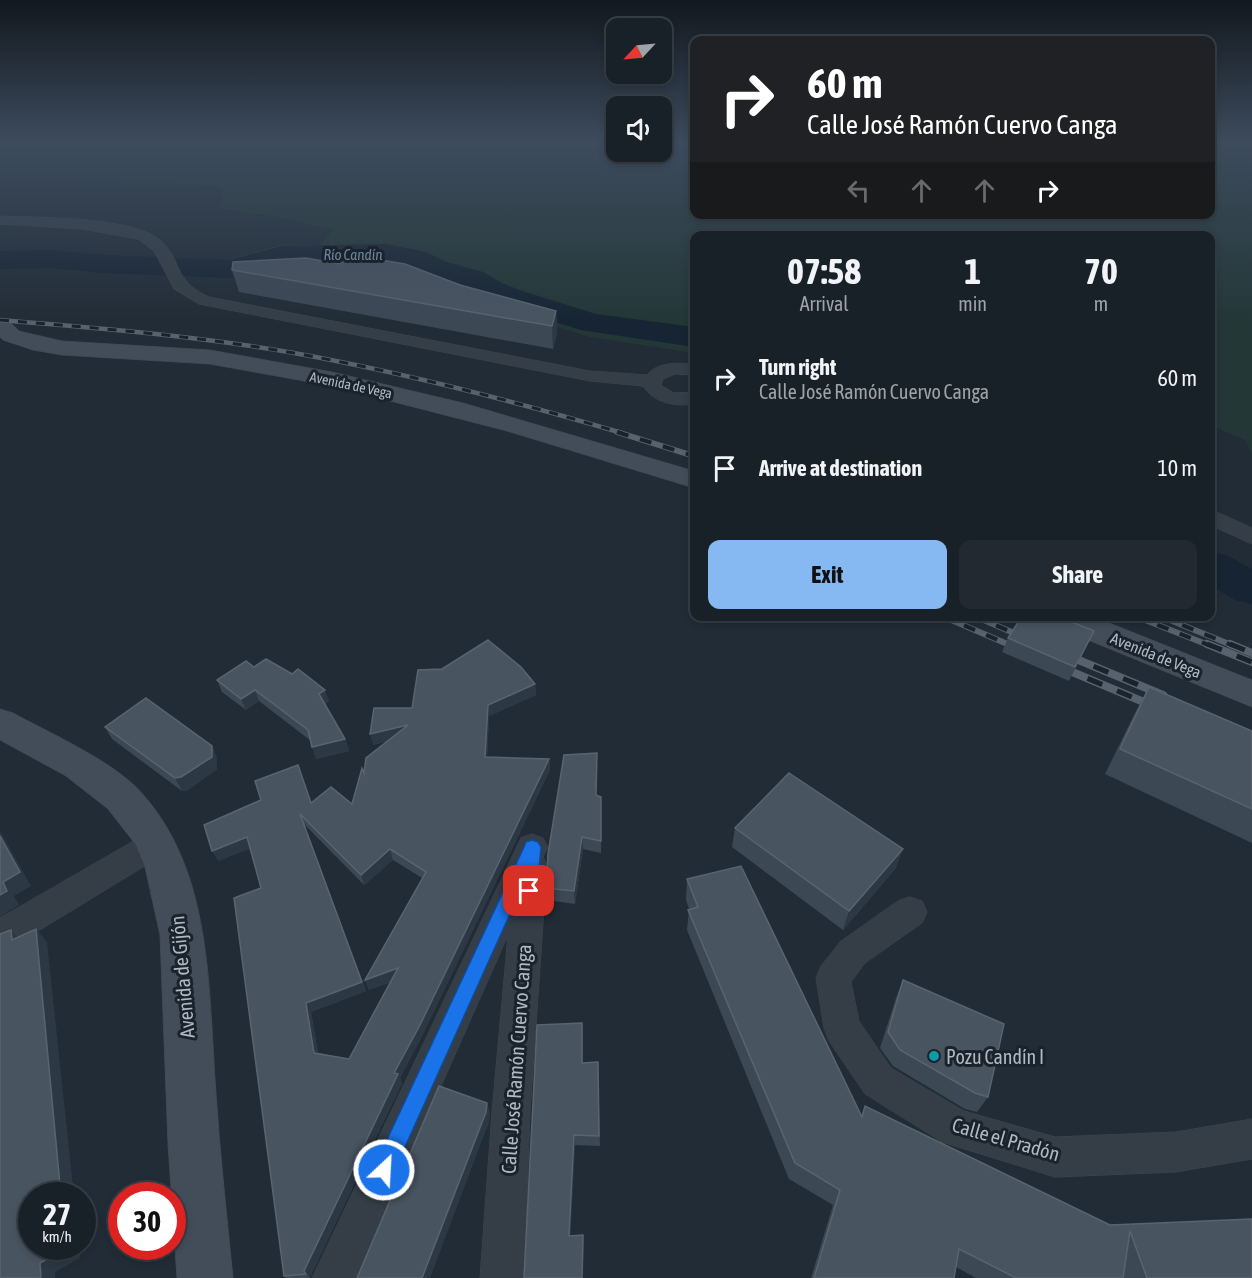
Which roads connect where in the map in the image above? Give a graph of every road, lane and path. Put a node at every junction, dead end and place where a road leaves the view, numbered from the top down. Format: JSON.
{"nodes":[{"id":1,"x":0,"y":220,"type":"edge"},
{"id":2,"x":1,"y":327,"type":"edge"},
{"id":3,"x":690,"y":370,"type":"edge"},
{"id":4,"x":652,"y":381,"type":"junction"},
{"id":5,"x":690,"y":398,"type":"edge"},
{"id":6,"x":690,"y":479,"type":"edge"},
{"id":7,"x":1215,"y":518,"type":"edge"},
{"id":8,"x":1252,"y":537,"type":"edge"},
{"id":9,"x":1072,"y":621,"type":"edge"},
{"id":10,"x":1252,"y":694,"type":"edge"},
{"id":11,"x":0,"y":723,"type":"edge"},
{"id":12,"x":155,"y":844,"type":"junction"},
{"id":13,"x":910,"y":912,"type":"dead end"},
{"id":14,"x":0,"y":936,"type":"edge"},
{"id":15,"x":1252,"y":1139,"type":"edge"},
{"id":16,"x":205,"y":1278,"type":"edge"},
{"id":17,"x":334,"y":1278,"type":"edge"},
{"id":18,"x":502,"y":1278,"type":"edge"}],
"edges":[{"from":1,"to":4,"type":"street"},
{"from":2,"to":6,"type":"street","name":"Avenida de Vega"},
{"from":3,"to":4,"type":"street"},
{"from":4,"to":5,"type":"street"},
{"from":7,"to":8,"type":"street"},
{"from":9,"to":10,"type":"street","name":"Avenida de Vega"},
{"from":11,"to":12,"type":"street","name":"Avenida de Gijón"},
{"from":12,"to":14,"type":"street"},
{"from":12,"to":16,"type":"street","name":"Avenida de Gijón"},
{"from":13,"to":15,"type":"street","name":"Calle el Pradón"},
{"from":17,"to":18,"type":"street","name":"Calle José Ramón Cuervo Canga"}]}
